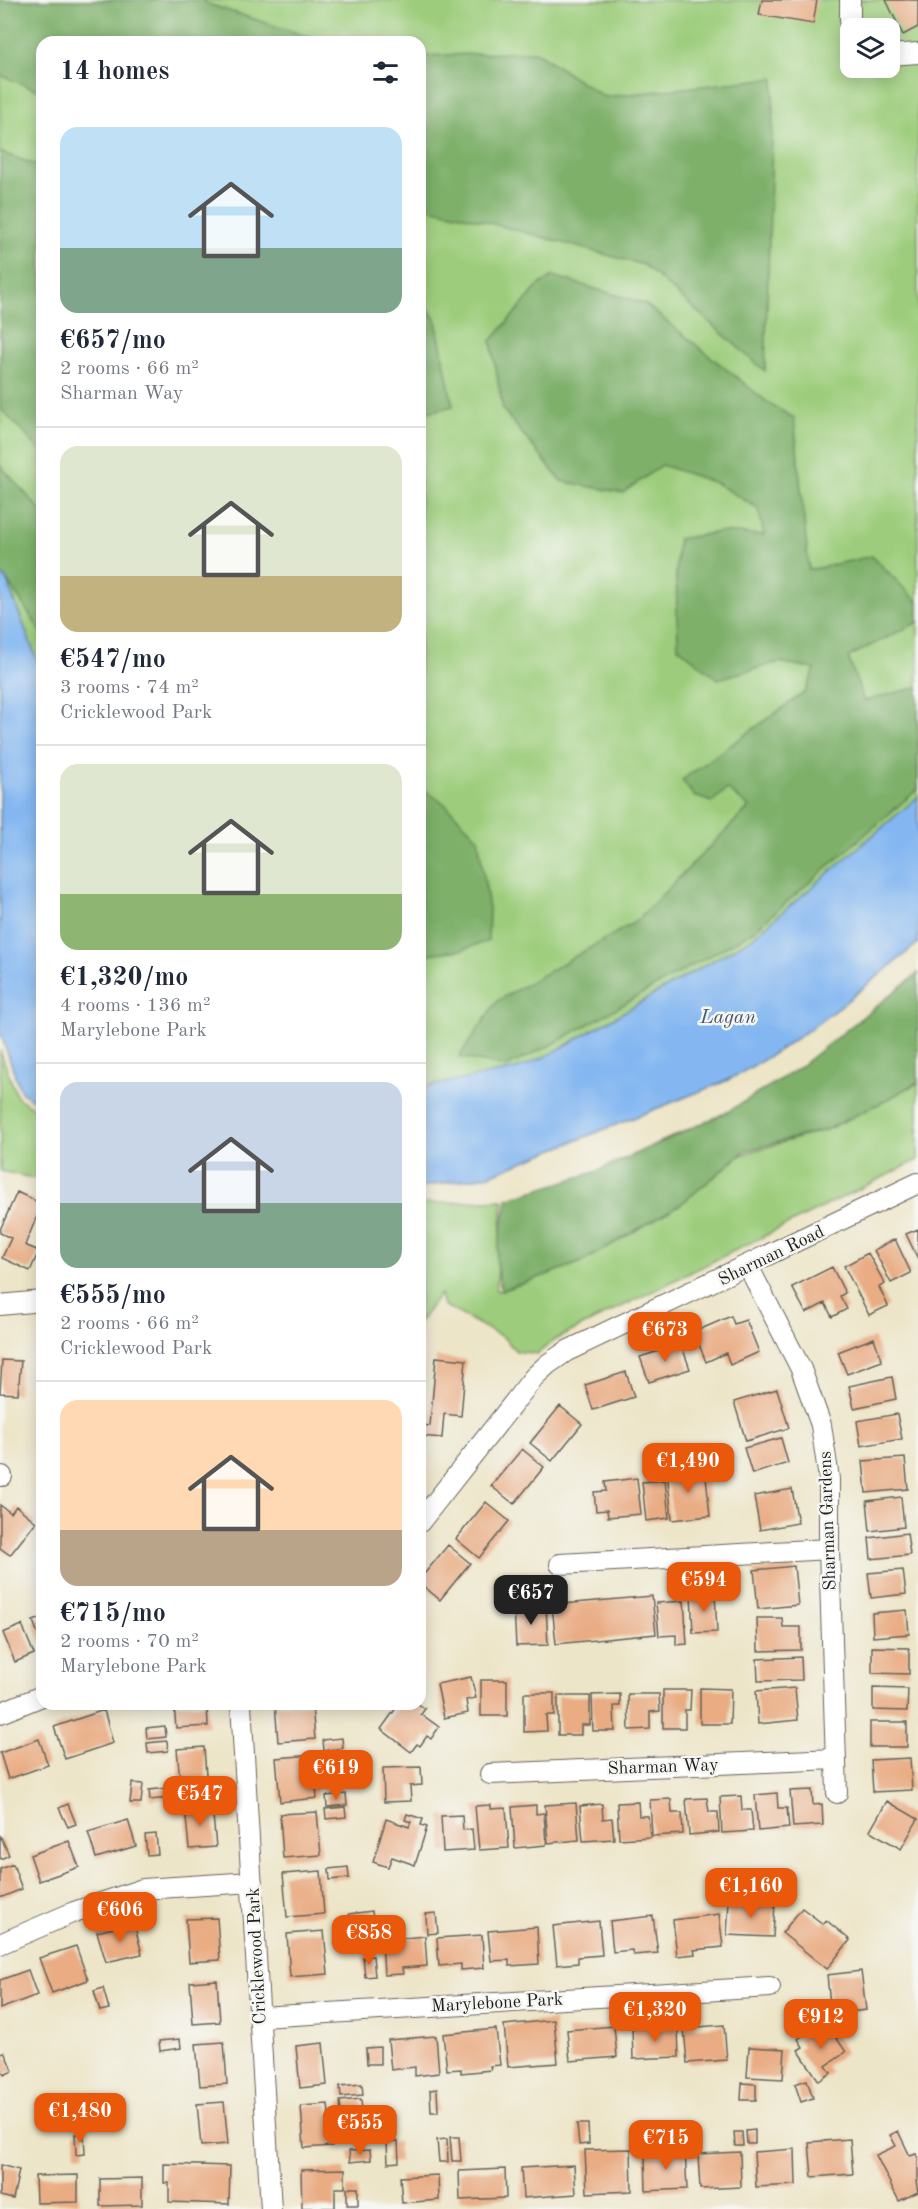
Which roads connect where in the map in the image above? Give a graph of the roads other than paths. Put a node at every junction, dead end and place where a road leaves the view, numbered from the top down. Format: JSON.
{"nodes":[{"id":1,"x":850,"y":0,"type":"edge"},
{"id":2,"x":850,"y":18,"type":"edge"},
{"id":3,"x":918,"y":53,"type":"edge"},
{"id":4,"x":900,"y":54,"type":"edge"},
{"id":5,"x":918,"y":1183,"type":"edge"},
{"id":6,"x":748,"y":1266,"type":"junction"},
{"id":7,"x":36,"y":1302,"type":"edge"},
{"id":8,"x":0,"y":1305,"type":"edge"},
{"id":9,"x":426,"y":1514,"type":"edge"},
{"id":10,"x":829,"y":1549,"type":"junction"},
{"id":11,"x":560,"y":1564,"type":"dead end"},
{"id":12,"x":36,"y":1698,"type":"edge"},
{"id":13,"x":241,"y":1710,"type":"edge"},
{"id":14,"x":0,"y":1713,"type":"edge"},
{"id":15,"x":835,"y":1759,"type":"junction"},
{"id":16,"x":490,"y":1774,"type":"dead end"},
{"id":17,"x":837,"y":1793,"type":"dead end"},
{"id":18,"x":252,"y":1882,"type":"junction"},
{"id":19,"x":0,"y":1944,"type":"edge"},
{"id":20,"x":770,"y":1987,"type":"dead end"},
{"id":21,"x":260,"y":2017,"type":"junction"},
{"id":22,"x":271,"y":2209,"type":"edge"}],
"edges":[{"from":1,"to":2,"type":"street"},
{"from":3,"to":4,"type":"street"},
{"from":5,"to":6,"type":"street","name":"Sharman Road"},
{"from":6,"to":9,"type":"street","name":"Sharman Road"},
{"from":6,"to":10,"type":"street","name":"Sharman Gardens"},
{"from":7,"to":8,"type":"street"},
{"from":10,"to":11,"type":"street"},
{"from":10,"to":15,"type":"street","name":"Sharman Gardens"},
{"from":12,"to":14,"type":"street"},
{"from":13,"to":18,"type":"street","name":"Cricklewood Park"},
{"from":15,"to":16,"type":"street","name":"Sharman Way"},
{"from":15,"to":17,"type":"street","name":"Sharman Gardens"},
{"from":18,"to":19,"type":"street"},
{"from":18,"to":21,"type":"street","name":"Cricklewood Park"},
{"from":20,"to":21,"type":"street","name":"Marylebone Park"},
{"from":21,"to":22,"type":"street","name":"Cricklewood Park"}]}
